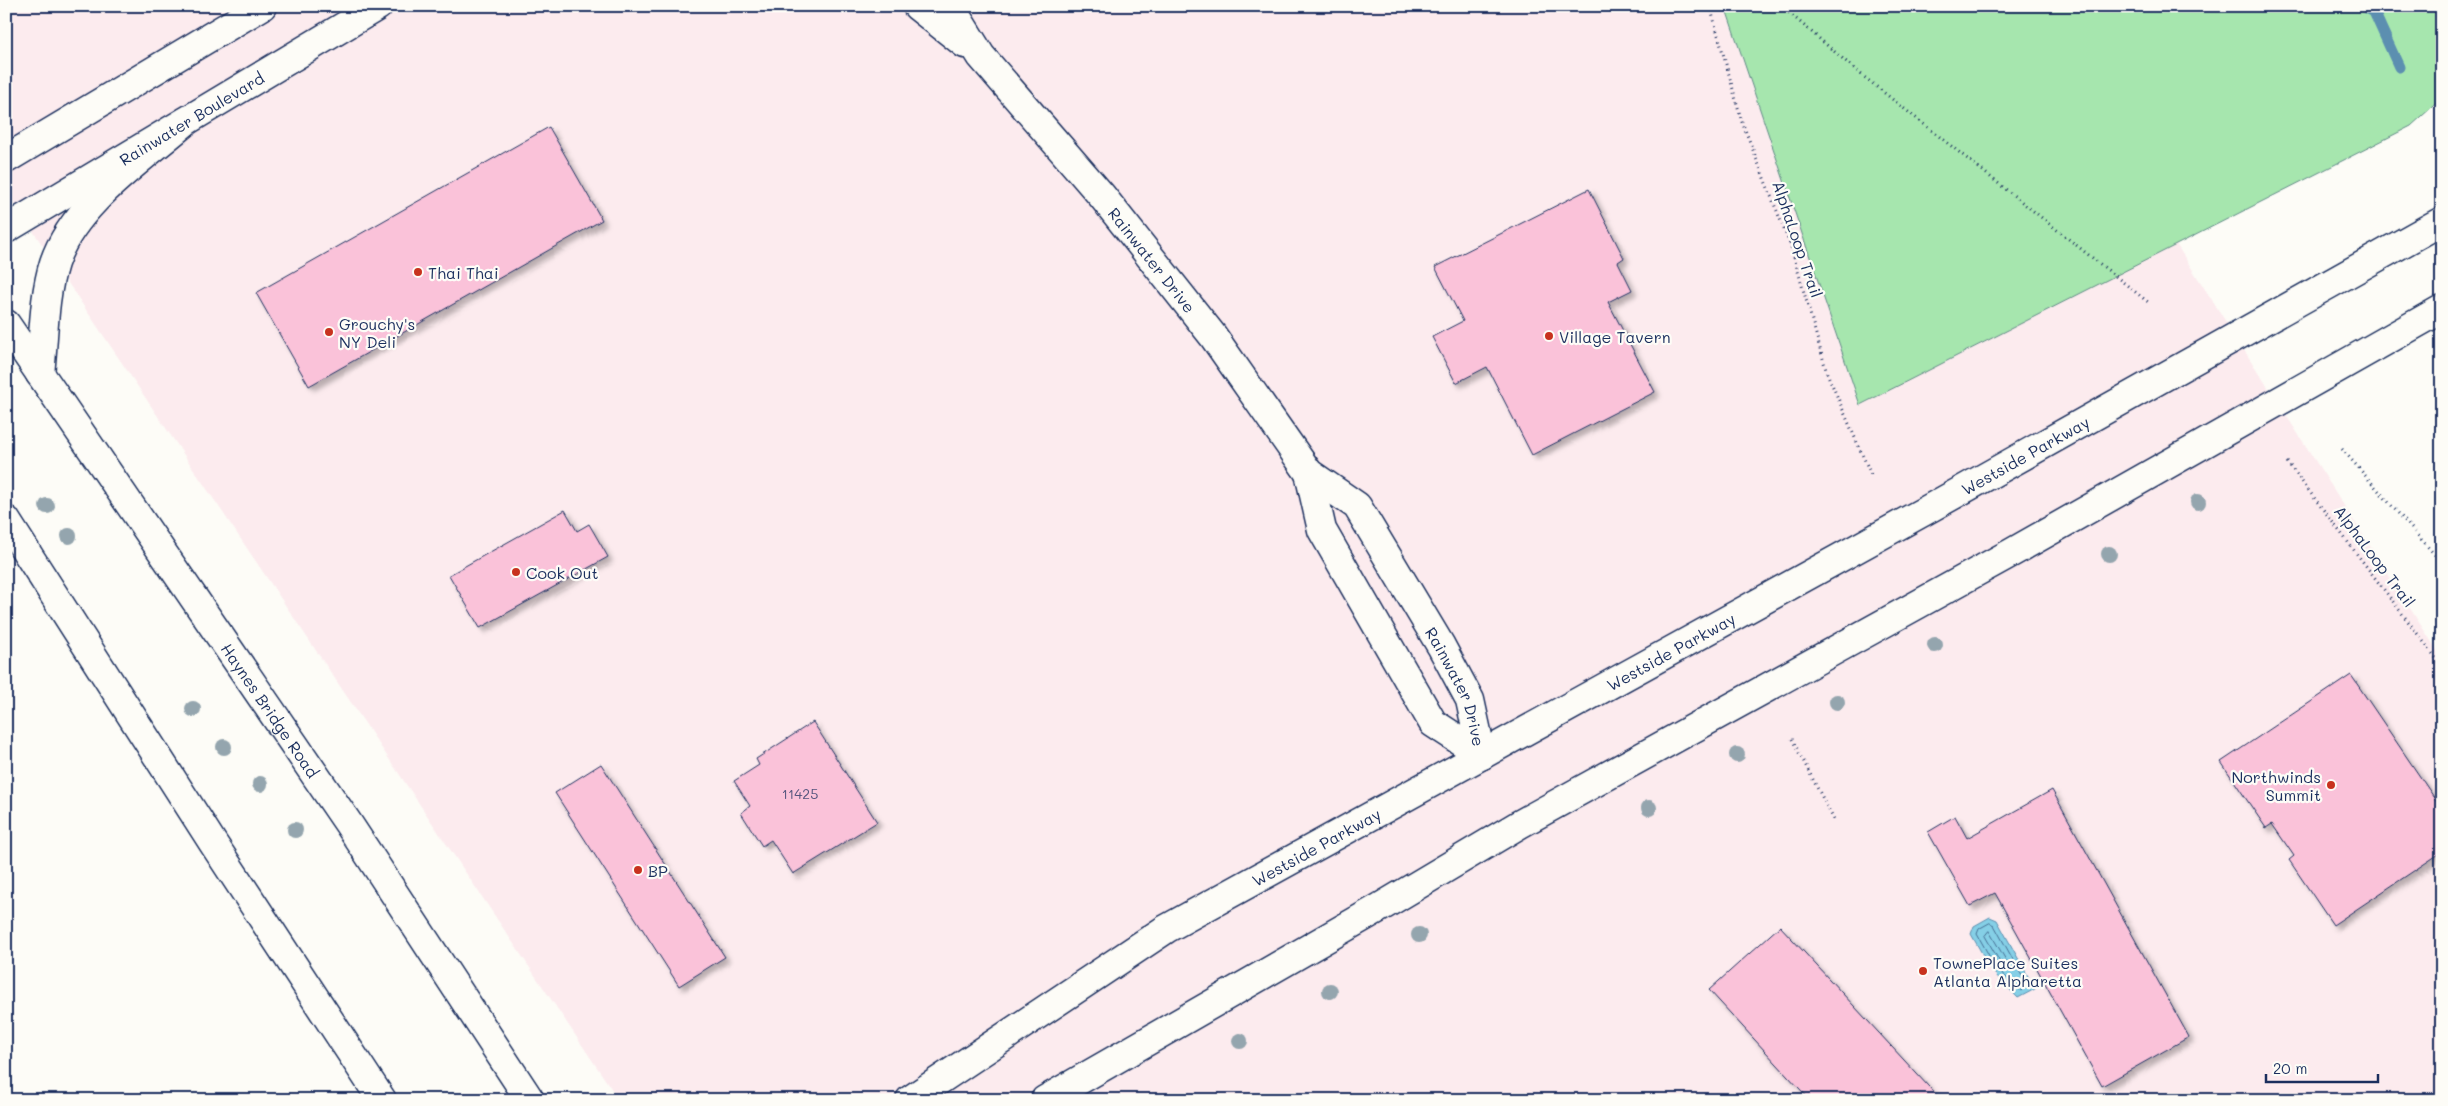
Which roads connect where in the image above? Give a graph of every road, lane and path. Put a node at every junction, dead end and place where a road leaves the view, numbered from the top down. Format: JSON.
{"nodes":[{"id":1,"x":262,"y":6,"type":"edge"},
{"id":2,"x":378,"y":6,"type":"edge"},
{"id":3,"x":918,"y":6,"type":"edge"},
{"id":4,"x":950,"y":6,"type":"edge"},
{"id":5,"x":1710,"y":6,"type":"edge"},
{"id":6,"x":1781,"y":6,"type":"edge"},
{"id":7,"x":981,"y":56,"type":"junction"},
{"id":8,"x":185,"y":122,"type":"junction"},
{"id":9,"x":6,"y":159,"type":"edge"},
{"id":10,"x":2442,"y":221,"type":"edge"},
{"id":11,"x":6,"y":229,"type":"edge"},
{"id":12,"x":2148,"y":302,"type":"dead end"},
{"id":13,"x":2442,"y":309,"type":"edge"},
{"id":14,"x":6,"y":324,"type":"edge"},
{"id":15,"x":40,"y":374,"type":"junction"},
{"id":16,"x":2342,"y":449,"type":"dead end"},
{"id":17,"x":2288,"y":462,"type":"dead end"},
{"id":18,"x":1309,"y":473,"type":"junction"},
{"id":19,"x":1872,"y":477,"type":"dead end"},
{"id":20,"x":6,"y":520,"type":"edge"},
{"id":21,"x":2442,"y":563,"type":"edge"},
{"id":22,"x":2442,"y":666,"type":"edge"},
{"id":23,"x":1792,"y":739,"type":"dead end"},
{"id":24,"x":1482,"y":756,"type":"junction"},
{"id":25,"x":1834,"y":820,"type":"dead end"},
{"id":26,"x":530,"y":1098,"type":"edge"},
{"id":27,"x":382,"y":1100,"type":"edge"},
{"id":28,"x":910,"y":1100,"type":"edge"},
{"id":29,"x":1045,"y":1100,"type":"edge"}],
"edges":[{"from":1,"to":9,"type":"main road"},
{"from":2,"to":8,"type":"main road","name":"Rainwater Boulevard"},
{"from":3,"to":7,"type":"main road","name":"Rainwater Drive"},
{"from":4,"to":7,"type":"main road","name":"Rainwater Drive"},
{"from":5,"to":19,"type":"path","name":"AlphaLoop Trail"},
{"from":6,"to":12,"type":"path"},
{"from":7,"to":18,"type":"main road","name":"Rainwater Drive"},
{"from":8,"to":11,"type":"main road","name":"Rainwater Boulevard"},
{"from":8,"to":15,"type":"main road"},
{"from":10,"to":24,"type":"main road","name":"Westside Parkway"},
{"from":13,"to":29,"type":"main road"},
{"from":14,"to":15,"type":"main road","name":"Haynes Bridge Road"},
{"from":15,"to":26,"type":"main road","name":"Haynes Bridge Road"},
{"from":16,"to":21,"type":"path"},
{"from":17,"to":22,"type":"path","name":"AlphaLoop Trail"},
{"from":18,"to":24,"type":"main road","name":"Rainwater Drive"},
{"from":18,"to":24,"type":"main road","name":"Rainwater Drive"},
{"from":20,"to":27,"type":"main road"},
{"from":23,"to":25,"type":"path"},
{"from":24,"to":28,"type":"main road","name":"Westside Parkway"}]}
